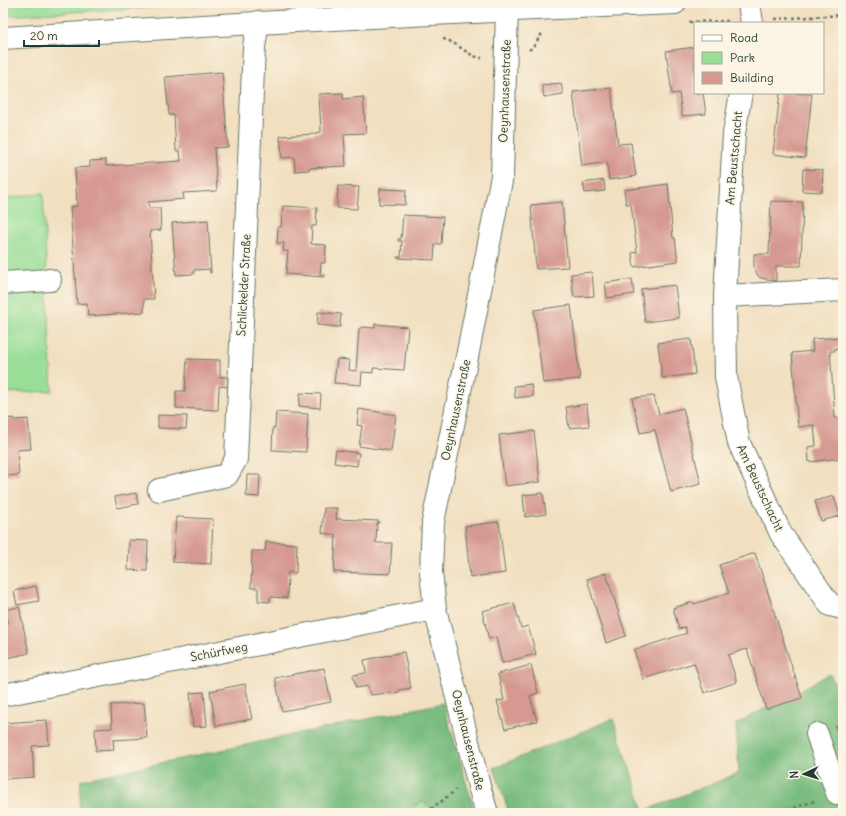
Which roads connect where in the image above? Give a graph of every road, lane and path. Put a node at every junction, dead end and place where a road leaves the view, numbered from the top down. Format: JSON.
{"nodes":[{"id":1,"x":675,"y":3,"type":"edge"},
{"id":2,"x":507,"y":6,"type":"edge"},
{"id":3,"x":751,"y":15,"type":"edge"},
{"id":4,"x":843,"y":15,"type":"edge"},
{"id":5,"x":258,"y":22,"type":"junction"},
{"id":6,"x":3,"y":38,"type":"edge"},
{"id":7,"x":741,"y":94,"type":"edge"},
{"id":8,"x":50,"y":280,"type":"dead end"},
{"id":9,"x":3,"y":283,"type":"edge"},
{"id":10,"x":843,"y":290,"type":"edge"},
{"id":11,"x":725,"y":296,"type":"junction"},
{"id":12,"x":159,"y":490,"type":"dead end"},
{"id":13,"x":843,"y":608,"type":"edge"},
{"id":14,"x":435,"y":609,"type":"junction"},
{"id":15,"x":3,"y":695,"type":"edge"},
{"id":16,"x":817,"y":734,"type":"dead end"},
{"id":17,"x":458,"y":789,"type":"dead end"},
{"id":18,"x":840,"y":793,"type":"edge"},
{"id":19,"x":431,"y":809,"type":"dead end"},
{"id":20,"x":488,"y":813,"type":"edge"},
{"id":21,"x":777,"y":813,"type":"edge"}],
"edges":[{"from":1,"to":2,"type":"street"},
{"from":2,"to":5,"type":"street"},
{"from":2,"to":14,"type":"street","name":"Oeynhausenstraße"},
{"from":3,"to":4,"type":"path"},
{"from":5,"to":6,"type":"street"},
{"from":5,"to":12,"type":"street","name":"Schlickelder Straße"},
{"from":7,"to":11,"type":"street","name":"Am Beustschacht"},
{"from":8,"to":9,"type":"street"},
{"from":10,"to":11,"type":"street"},
{"from":11,"to":13,"type":"street","name":"Am Beustschacht"},
{"from":14,"to":15,"type":"street","name":"Schürfweg"},
{"from":14,"to":20,"type":"street","name":"Oeynhausenstraße"},
{"from":16,"to":18,"type":"street"},
{"from":17,"to":19,"type":"path"},
{"from":18,"to":21,"type":"path"}]}
